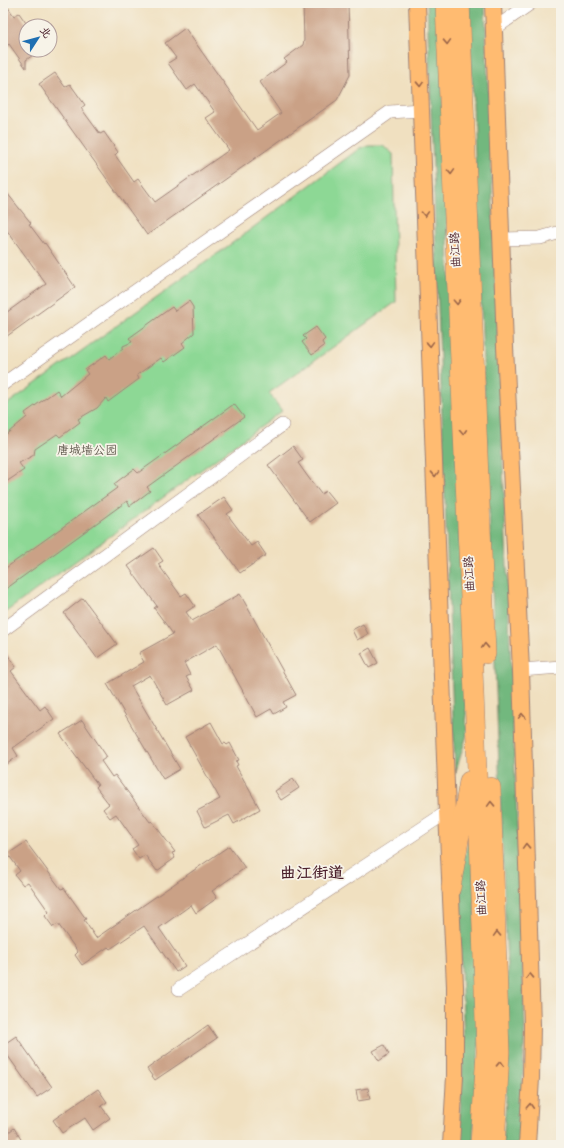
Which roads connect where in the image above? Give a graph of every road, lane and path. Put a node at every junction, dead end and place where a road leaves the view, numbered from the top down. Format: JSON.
{"nodes":[{"id":1,"x":417,"y":3,"type":"edge"},
{"id":2,"x":446,"y":3,"type":"edge"},
{"id":3,"x":460,"y":3,"type":"edge"},
{"id":4,"x":493,"y":3,"type":"edge"},
{"id":5,"x":531,"y":3,"type":"edge"},
{"id":6,"x":494,"y":29,"type":"junction"},
{"id":7,"x":421,"y":110,"type":"junction"},
{"id":8,"x":561,"y":232,"type":"edge"},
{"id":9,"x":501,"y":239,"type":"junction"},
{"id":10,"x":3,"y":384,"type":"edge"},
{"id":11,"x":282,"y":426,"type":"dead end"},
{"id":12,"x":3,"y":630,"type":"edge"},
{"id":13,"x":561,"y":667,"type":"edge"},
{"id":14,"x":521,"y":670,"type":"junction"},
{"id":15,"x":476,"y":741,"type":"junction"},
{"id":16,"x":447,"y":812,"type":"junction"},
{"id":17,"x":451,"y":888,"type":"junction"},
{"id":18,"x":179,"y":989,"type":"dead end"},
{"id":19,"x":451,"y":1145,"type":"edge"},
{"id":20,"x":480,"y":1145,"type":"edge"},
{"id":21,"x":495,"y":1145,"type":"edge"},
{"id":22,"x":527,"y":1145,"type":"edge"}],
"edges":[{"from":1,"to":7,"type":"main road","one_way":true},
{"from":2,"to":15,"type":"highway","name":"曲江路","one_way":true},
{"from":21,"to":3,"type":"highway","name":"曲江路","one_way":true},
{"from":4,"to":6,"type":"main road"},
{"from":5,"to":6,"type":"street"},
{"from":6,"to":9,"type":"main road"},
{"from":7,"to":10,"type":"street"},
{"from":7,"to":16,"type":"main road","one_way":true},
{"from":8,"to":9,"type":"street"},
{"from":9,"to":14,"type":"main road"},
{"from":11,"to":12,"type":"street"},
{"from":13,"to":14,"type":"street"},
{"from":22,"to":14,"type":"main road","one_way":true},
{"from":15,"to":17,"type":"highway"},
{"from":15,"to":20,"type":"highway","name":"曲江路"},
{"from":16,"to":17,"type":"main road"},
{"from":16,"to":18,"type":"street"},
{"from":17,"to":19,"type":"main road"}]}
